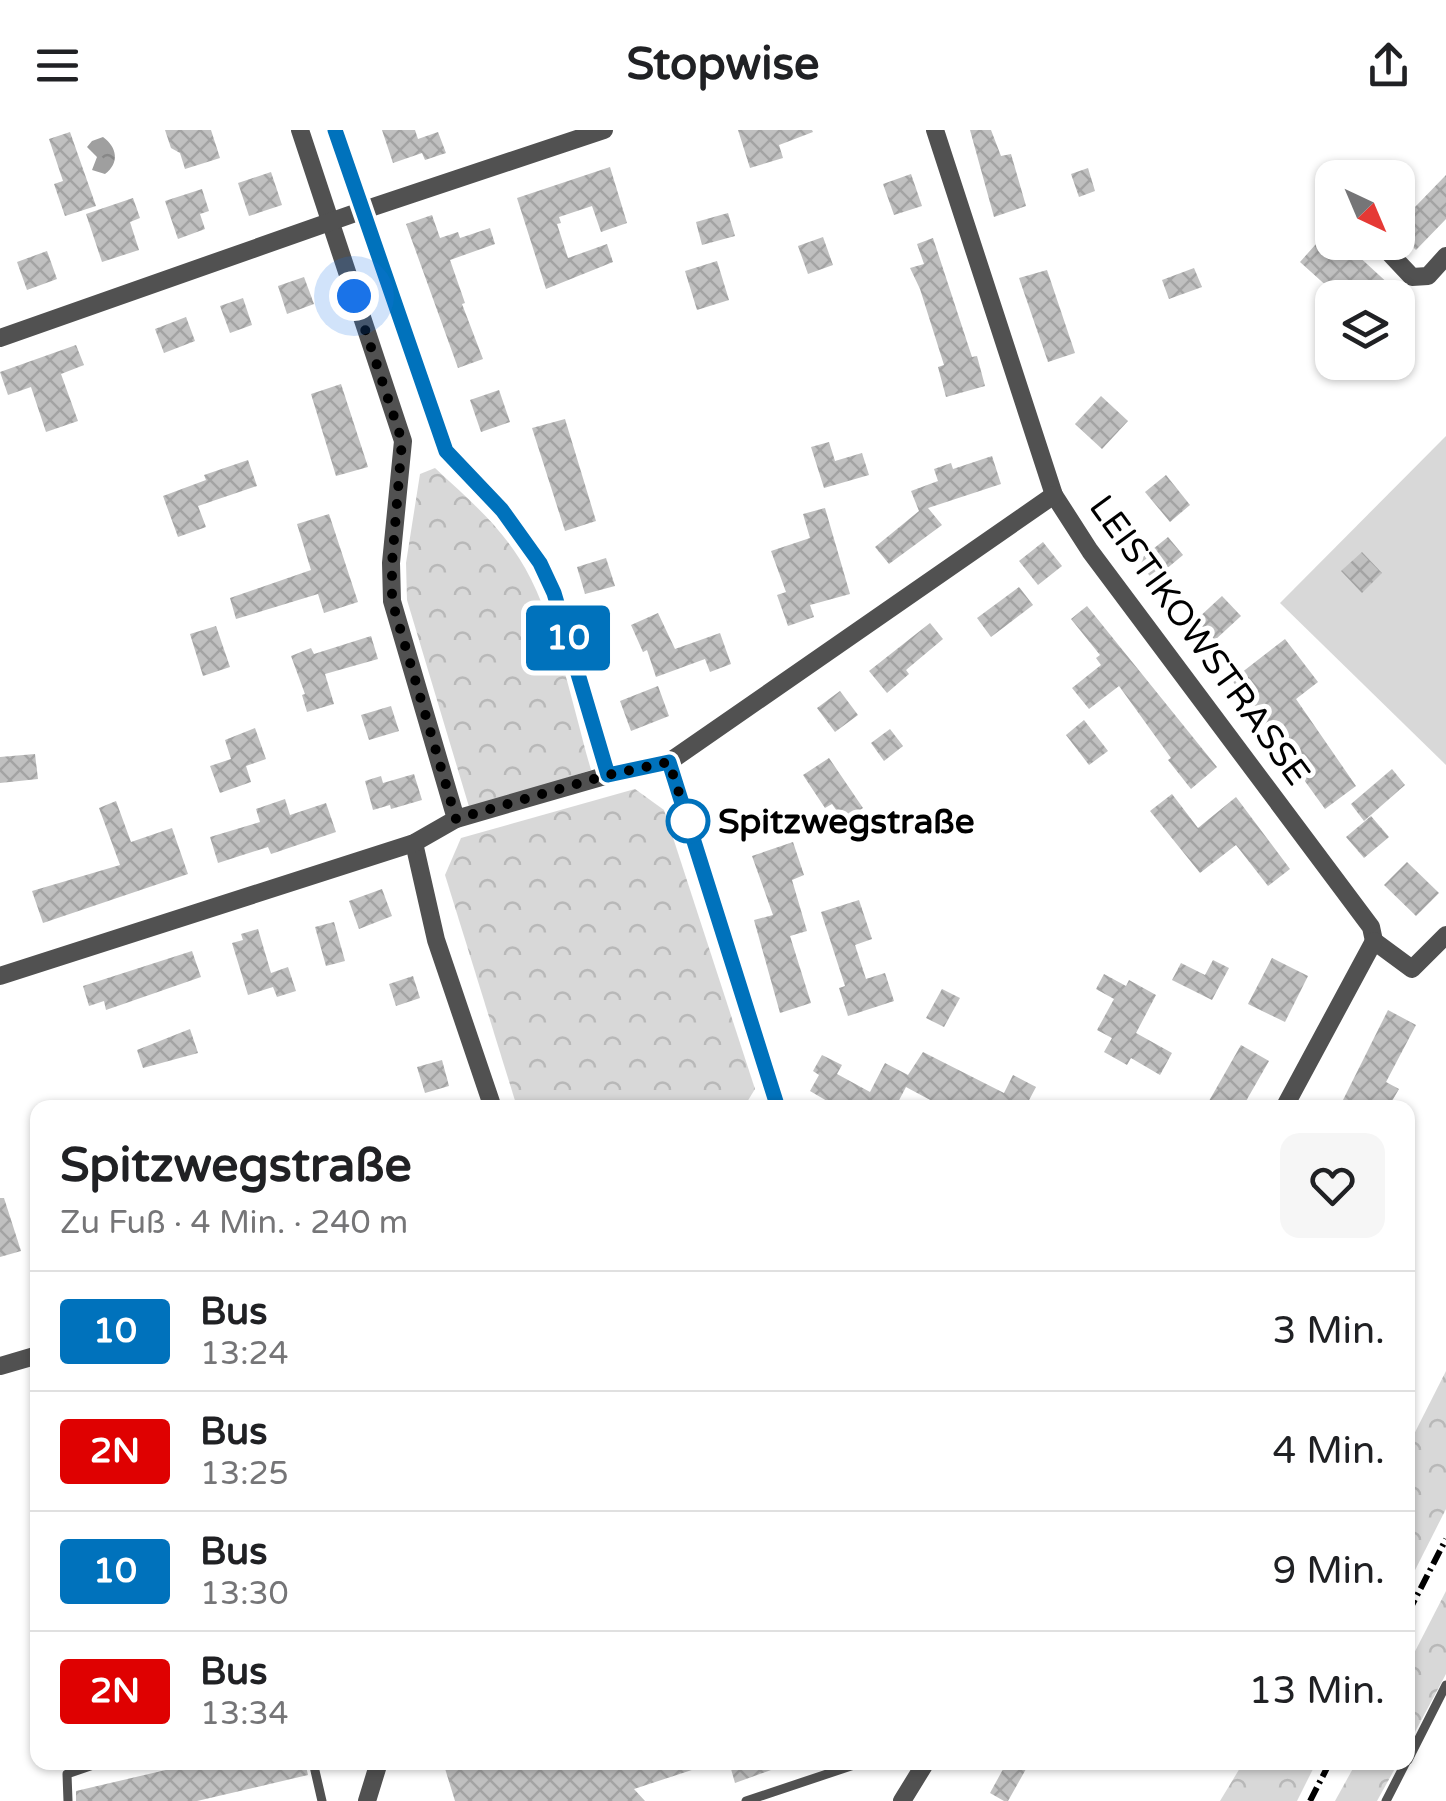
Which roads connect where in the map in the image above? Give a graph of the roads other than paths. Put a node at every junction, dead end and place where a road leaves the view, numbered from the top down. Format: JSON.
{"nodes":[{"id":1,"x":300,"y":130,"type":"edge"},
{"id":2,"x":335,"y":130,"type":"edge"},
{"id":3,"x":604,"y":130,"type":"edge"},
{"id":4,"x":936,"y":130,"type":"edge"},
{"id":5,"x":361,"y":211,"type":"junction"},
{"id":6,"x":330,"y":222,"type":"junction"},
{"id":7,"x":1446,"y":256,"type":"edge"},
{"id":8,"x":1396,"y":260,"type":"edge"},
{"id":9,"x":0,"y":338,"type":"edge"},
{"id":10,"x":1054,"y":495,"type":"junction"},
{"id":11,"x":669,"y":762,"type":"junction"},
{"id":12,"x":608,"y":775,"type":"junction"},
{"id":13,"x":456,"y":819,"type":"junction"},
{"id":14,"x":414,"y":843,"type":"junction"},
{"id":15,"x":1446,"y":935,"type":"edge"},
{"id":16,"x":1374,"y":941,"type":"junction"},
{"id":17,"x":0,"y":976,"type":"edge"},
{"id":18,"x":489,"y":1100,"type":"edge"},
{"id":19,"x":775,"y":1100,"type":"edge"},
{"id":20,"x":1288,"y":1100,"type":"edge"},
{"id":21,"x":30,"y":1357,"type":"edge"},
{"id":22,"x":0,"y":1366,"type":"edge"},
{"id":23,"x":1446,"y":1686,"type":"edge"},
{"id":24,"x":1415,"y":1746,"type":"edge"},
{"id":25,"x":79,"y":1770,"type":"edge"},
{"id":26,"x":315,"y":1770,"type":"edge"},
{"id":27,"x":377,"y":1770,"type":"edge"},
{"id":28,"x":839,"y":1770,"type":"edge"},
{"id":29,"x":921,"y":1770,"type":"edge"},
{"id":30,"x":1402,"y":1770,"type":"edge"},
{"id":31,"x":68,"y":1801,"type":"edge"},
{"id":32,"x":322,"y":1801,"type":"edge"},
{"id":33,"x":367,"y":1801,"type":"edge"},
{"id":34,"x":746,"y":1801,"type":"edge"},
{"id":35,"x":902,"y":1801,"type":"edge"},
{"id":36,"x":1386,"y":1801,"type":"edge"}],
"edges":[{"from":1,"to":6,"type":"street"},
{"from":2,"to":5,"type":"street"},
{"from":3,"to":5,"type":"street"},
{"from":4,"to":10,"type":"street","name":"LEISTIKOWSTRASSE"},
{"from":5,"to":6,"type":"street"},
{"from":5,"to":12,"type":"street"},
{"from":6,"to":9,"type":"street"},
{"from":6,"to":13,"type":"street"},
{"from":7,"to":8,"type":"street"},
{"from":10,"to":11,"type":"street"},
{"from":10,"to":16,"type":"street","name":"LEISTIKOWSTRASSE"},
{"from":11,"to":12,"type":"street"},
{"from":11,"to":19,"type":"street"},
{"from":12,"to":13,"type":"street"},
{"from":13,"to":14,"type":"street"},
{"from":14,"to":17,"type":"street"},
{"from":14,"to":18,"type":"street"},
{"from":15,"to":16,"type":"street"},
{"from":16,"to":20,"type":"street"},
{"from":21,"to":22,"type":"street"},
{"from":23,"to":24,"type":"lane"},
{"from":25,"to":31,"type":"lane"},
{"from":26,"to":32,"type":"lane"},
{"from":27,"to":33,"type":"street"},
{"from":28,"to":34,"type":"lane"},
{"from":29,"to":35,"type":"street"},
{"from":30,"to":36,"type":"lane"}]}
